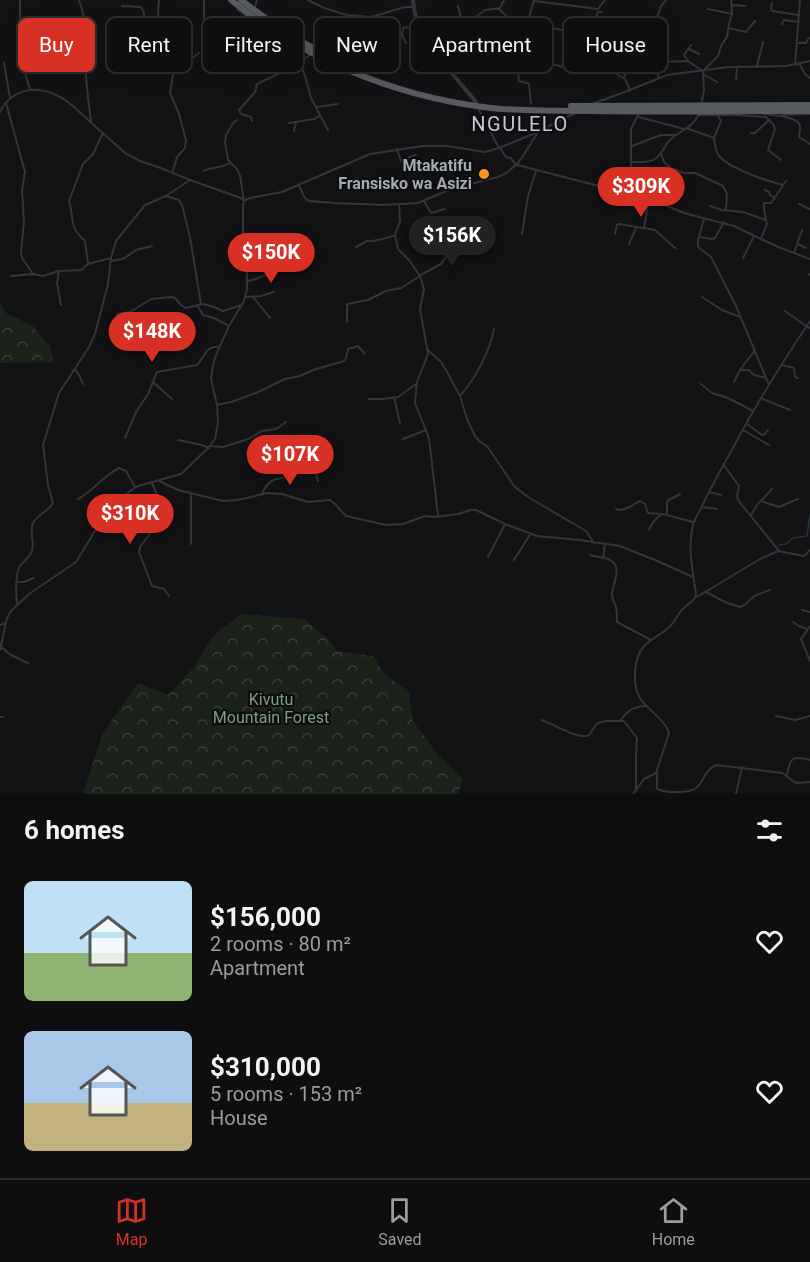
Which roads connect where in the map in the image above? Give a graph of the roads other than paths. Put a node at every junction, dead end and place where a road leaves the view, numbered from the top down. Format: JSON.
{"nodes":[{"id":1,"x":20,"y":0,"type":"edge"},
{"id":2,"x":79,"y":0,"type":"edge"},
{"id":3,"x":159,"y":0,"type":"edge"},
{"id":4,"x":204,"y":0,"type":"edge"},
{"id":5,"x":229,"y":0,"type":"edge"},
{"id":6,"x":243,"y":0,"type":"edge"},
{"id":7,"x":257,"y":0,"type":"edge"},
{"id":8,"x":308,"y":0,"type":"edge"},
{"id":9,"x":413,"y":0,"type":"edge"},
{"id":10,"x":504,"y":0,"type":"edge"},
{"id":11,"x":605,"y":0,"type":"edge"},
{"id":12,"x":666,"y":0,"type":"edge"},
{"id":13,"x":730,"y":0,"type":"edge"},
{"id":14,"x":800,"y":0,"type":"edge"},
{"id":15,"x":534,"y":1,"type":"edge"},
{"id":16,"x":772,"y":3,"type":"dead end"},
{"id":17,"x":122,"y":6,"type":"dead end"},
{"id":18,"x":458,"y":6,"type":"dead end"},
{"id":19,"x":732,"y":6,"type":"junction"},
{"id":20,"x":746,"y":6,"type":"dead end"},
{"id":21,"x":414,"y":7,"type":"junction"},
{"id":22,"x":499,"y":9,"type":"junction"},
{"id":23,"x":708,"y":9,"type":"dead end"},
{"id":24,"x":254,"y":10,"type":"junction"},
{"id":25,"x":602,"y":12,"type":"dead end"},
{"id":26,"x":732,"y":14,"type":"junction"},
{"id":27,"x":798,"y":15,"type":"junction"},
{"id":28,"x":159,"y":17,"type":"joint"},
{"id":29,"x":371,"y":17,"type":"joint"},
{"id":30,"x":83,"y":18,"type":"edge"},
{"id":31,"x":143,"y":18,"type":"edge"},
{"id":32,"x":166,"y":18,"type":"edge"},
{"id":33,"x":204,"y":18,"type":"edge"},
{"id":34,"x":252,"y":18,"type":"edge"},
{"id":35,"x":416,"y":18,"type":"edge"},
{"id":36,"x":461,"y":18,"type":"edge"},
{"id":37,"x":474,"y":18,"type":"edge"},
{"id":38,"x":509,"y":18,"type":"edge"},
{"id":39,"x":529,"y":18,"type":"edge"},
{"id":40,"x":597,"y":18,"type":"edge"},
{"id":41,"x":755,"y":21,"type":"dead end"},
{"id":42,"x":798,"y":22,"type":"junction"},
{"id":43,"x":782,"y":24,"type":"dead end"},
{"id":44,"x":411,"y":27,"type":"edge"},
{"id":45,"x":728,"y":28,"type":"junction"},
{"id":46,"x":809,"y":38,"type":"edge"},
{"id":47,"x":763,"y":42,"type":"dead end"},
{"id":48,"x":406,"y":43,"type":"dead end"},
{"id":49,"x":797,"y":44,"type":"junction"},
{"id":50,"x":691,"y":45,"type":"dead end"},
{"id":51,"x":315,"y":49,"type":"edge"},
{"id":52,"x":689,"y":49,"type":"junction"},
{"id":53,"x":303,"y":51,"type":"edge"},
{"id":54,"x":199,"y":53,"type":"dead end"},
{"id":55,"x":699,"y":54,"type":"dead end"},
{"id":56,"x":310,"y":55,"type":"junction"},
{"id":57,"x":191,"y":59,"type":"edge"},
{"id":58,"x":303,"y":61,"type":"edge"},
{"id":59,"x":688,"y":61,"type":"junction"},
{"id":60,"x":810,"y":61,"type":"edge"},
{"id":61,"x":4,"y":63,"type":"dead end"},
{"id":62,"x":797,"y":64,"type":"junction"},
{"id":63,"x":757,"y":66,"type":"junction"},
{"id":64,"x":737,"y":67,"type":"junction"},
{"id":65,"x":303,"y":71,"type":"edge"},
{"id":66,"x":703,"y":71,"type":"junction"},
{"id":67,"x":87,"y":72,"type":"edge"},
{"id":68,"x":172,"y":72,"type":"edge"},
{"id":69,"x":282,"y":72,"type":"edge"},
{"id":70,"x":365,"y":72,"type":"edge"},
{"id":71,"x":450,"y":72,"type":"edge"},
{"id":72,"x":518,"y":72,"type":"edge"},
{"id":73,"x":615,"y":72,"type":"edge"},
{"id":74,"x":624,"y":77,"type":"junction"},
{"id":75,"x":658,"y":77,"type":"junction"},
{"id":76,"x":810,"y":78,"type":"edge"},
{"id":77,"x":736,"y":80,"type":"dead end"},
{"id":78,"x":717,"y":82,"type":"dead end"},
{"id":79,"x":30,"y":89,"type":"junction"},
{"id":80,"x":630,"y":90,"type":"junction"},
{"id":81,"x":10,"y":98,"type":"junction"},
{"id":82,"x":6,"y":103,"type":"junction"},
{"id":83,"x":338,"y":104,"type":"dead end"},
{"id":84,"x":531,"y":104,"type":"dead end"},
{"id":85,"x":810,"y":105,"type":"edge"},
{"id":86,"x":477,"y":106,"type":"junction"},
{"id":87,"x":315,"y":107,"type":"junction"},
{"id":88,"x":583,"y":108,"type":"junction"},
{"id":89,"x":700,"y":111,"type":"junction"},
{"id":90,"x":759,"y":111,"type":"junction"},
{"id":91,"x":0,"y":112,"type":"edge"},
{"id":92,"x":640,"y":112,"type":"junction"},
{"id":93,"x":810,"y":112,"type":"edge"},
{"id":94,"x":564,"y":114,"type":"junction"},
{"id":95,"x":774,"y":115,"type":"junction"},
{"id":96,"x":320,"y":116,"type":"junction"},
{"id":97,"x":718,"y":116,"type":"junction"},
{"id":98,"x":767,"y":117,"type":"junction"},
{"id":99,"x":237,"y":120,"type":"dead end"},
{"id":100,"x":252,"y":121,"type":"dead end"},
{"id":101,"x":91,"y":122,"type":"junction"},
{"id":102,"x":296,"y":122,"type":"junction"},
{"id":103,"x":289,"y":123,"type":"dead end"},
{"id":104,"x":685,"y":129,"type":"junction"},
{"id":105,"x":328,"y":130,"type":"dead end"},
{"id":106,"x":294,"y":131,"type":"dead end"},
{"id":107,"x":538,"y":132,"type":"junction"},
{"id":108,"x":103,"y":133,"type":"junction"},
{"id":109,"x":751,"y":133,"type":"dead end"},
{"id":110,"x":675,"y":135,"type":"junction"},
{"id":111,"x":714,"y":138,"type":"junction"},
{"id":112,"x":810,"y":144,"type":"edge"},
{"id":113,"x":631,"y":146,"type":"junction"},
{"id":114,"x":500,"y":148,"type":"junction"},
{"id":115,"x":397,"y":149,"type":"junction"},
{"id":116,"x":661,"y":154,"type":"junction"},
{"id":117,"x":416,"y":155,"type":"dead end"},
{"id":118,"x":781,"y":160,"type":"dead end"},
{"id":119,"x":400,"y":161,"type":"junction"},
{"id":120,"x":423,"y":162,"type":"dead end"},
{"id":121,"x":631,"y":162,"type":"junction"},
{"id":122,"x":230,"y":164,"type":"junction"},
{"id":123,"x":517,"y":164,"type":"junction"},
{"id":124,"x":204,"y":171,"type":"dead end"},
{"id":125,"x":536,"y":171,"type":"junction"},
{"id":126,"x":173,"y":172,"type":"junction"},
{"id":127,"x":190,"y":180,"type":"junction"},
{"id":128,"x":786,"y":181,"type":"dead end"},
{"id":129,"x":300,"y":185,"type":"junction"},
{"id":130,"x":783,"y":185,"type":"junction"},
{"id":131,"x":765,"y":190,"type":"dead end"},
{"id":132,"x":631,"y":191,"type":"junction"},
{"id":133,"x":166,"y":196,"type":"junction"},
{"id":134,"x":775,"y":198,"type":"junction"},
{"id":135,"x":649,"y":199,"type":"junction"},
{"id":136,"x":424,"y":201,"type":"junction"},
{"id":137,"x":244,"y":202,"type":"junction"},
{"id":138,"x":799,"y":204,"type":"dead end"},
{"id":139,"x":399,"y":205,"type":"junction"},
{"id":140,"x":710,"y":206,"type":"dead end"},
{"id":141,"x":810,"y":208,"type":"edge"},
{"id":142,"x":446,"y":209,"type":"dead end"},
{"id":143,"x":726,"y":210,"type":"junction"},
{"id":144,"x":704,"y":219,"type":"junction"},
{"id":145,"x":766,"y":220,"type":"junction"},
{"id":146,"x":724,"y":222,"type":"junction"},
{"id":147,"x":636,"y":228,"type":"junction"},
{"id":148,"x":644,"y":228,"type":"junction"},
{"id":149,"x":456,"y":230,"type":"dead end"},
{"id":150,"x":802,"y":231,"type":"dead end"},
{"id":151,"x":522,"y":234,"type":"dead end"},
{"id":152,"x":615,"y":234,"type":"dead end"},
{"id":153,"x":394,"y":235,"type":"junction"},
{"id":154,"x":754,"y":235,"type":"junction"},
{"id":155,"x":699,"y":237,"type":"junction"},
{"id":156,"x":761,"y":239,"type":"junction"},
{"id":157,"x":276,"y":240,"type":"dead end"},
{"id":158,"x":629,"y":244,"type":"dead end"},
{"id":159,"x":797,"y":244,"type":"junction"},
{"id":160,"x":152,"y":246,"type":"dead end"},
{"id":161,"x":243,"y":246,"type":"junction"},
{"id":162,"x":356,"y":248,"type":"dead end"},
{"id":163,"x":675,"y":248,"type":"dead end"},
{"id":164,"x":806,"y":248,"type":"dead end"},
{"id":165,"x":794,"y":253,"type":"junction"},
{"id":166,"x":743,"y":258,"type":"dead end"},
{"id":167,"x":810,"y":259,"type":"edge"},
{"id":168,"x":111,"y":260,"type":"junction"},
{"id":169,"x":88,"y":264,"type":"junction"},
{"id":170,"x":291,"y":266,"type":"dead end"},
{"id":171,"x":59,"y":271,"type":"junction"},
{"id":172,"x":33,"y":274,"type":"junction"},
{"id":173,"x":11,"y":276,"type":"dead end"},
{"id":174,"x":419,"y":276,"type":"junction"},
{"id":175,"x":248,"y":281,"type":"junction"},
{"id":176,"x":274,"y":292,"type":"dead end"},
{"id":177,"x":246,"y":297,"type":"junction"},
{"id":178,"x":253,"y":297,"type":"junction"},
{"id":179,"x":702,"y":297,"type":"dead end"},
{"id":180,"x":61,"y":305,"type":"dead end"},
{"id":181,"x":199,"y":305,"type":"junction"},
{"id":182,"x":242,"y":305,"type":"junction"},
{"id":183,"x":785,"y":311,"type":"dead end"},
{"id":184,"x":217,"y":314,"type":"junction"},
{"id":185,"x":740,"y":317,"type":"junction"},
{"id":186,"x":270,"y":318,"type":"dead end"},
{"id":187,"x":810,"y":321,"type":"edge"},
{"id":188,"x":347,"y":322,"type":"dead end"},
{"id":189,"x":229,"y":326,"type":"junction"},
{"id":190,"x":808,"y":327,"type":"edge"},
{"id":191,"x":494,"y":329,"type":"dead end"},
{"id":192,"x":122,"y":330,"type":"dead end"},
{"id":193,"x":219,"y":347,"type":"junction"},
{"id":194,"x":427,"y":349,"type":"junction"},
{"id":195,"x":755,"y":350,"type":"junction"},
{"id":196,"x":365,"y":354,"type":"dead end"},
{"id":197,"x":782,"y":365,"type":"junction"},
{"id":198,"x":75,"y":369,"type":"junction"},
{"id":199,"x":739,"y":370,"type":"junction"},
{"id":200,"x":766,"y":378,"type":"junction"},
{"id":201,"x":798,"y":378,"type":"dead end"},
{"id":202,"x":153,"y":382,"type":"junction"},
{"id":203,"x":734,"y":382,"type":"dead end"},
{"id":204,"x":83,"y":384,"type":"dead end"},
{"id":205,"x":416,"y":384,"type":"junction"},
{"id":206,"x":701,"y":384,"type":"dead end"},
{"id":207,"x":769,"y":386,"type":"junction"},
{"id":208,"x":460,"y":396,"type":"junction"},
{"id":209,"x":394,"y":397,"type":"junction"},
{"id":210,"x":762,"y":398,"type":"junction"},
{"id":211,"x":172,"y":399,"type":"dead end"},
{"id":212,"x":369,"y":399,"type":"dead end"},
{"id":213,"x":217,"y":405,"type":"junction"},
{"id":214,"x":790,"y":410,"type":"dead end"},
{"id":215,"x":753,"y":411,"type":"junction"},
{"id":216,"x":286,"y":422,"type":"dead end"},
{"id":217,"x":400,"y":423,"type":"dead end"},
{"id":218,"x":746,"y":423,"type":"junction"},
{"id":219,"x":426,"y":430,"type":"junction"},
{"id":220,"x":743,"y":430,"type":"junction"},
{"id":221,"x":768,"y":430,"type":"dead end"},
{"id":222,"x":125,"y":438,"type":"dead end"},
{"id":223,"x":403,"y":439,"type":"dead end"},
{"id":224,"x":178,"y":440,"type":"dead end"},
{"id":225,"x":769,"y":445,"type":"dead end"},
{"id":226,"x":209,"y":447,"type":"junction"},
{"id":227,"x":723,"y":464,"type":"junction"},
{"id":228,"x":159,"y":481,"type":"junction"},
{"id":229,"x":318,"y":481,"type":"dead end"},
{"id":230,"x":152,"y":483,"type":"junction"},
{"id":231,"x":135,"y":487,"type":"junction"},
{"id":232,"x":772,"y":489,"type":"dead end"},
{"id":233,"x":708,"y":492,"type":"junction"},
{"id":234,"x":190,"y":493,"type":"junction"},
{"id":235,"x":262,"y":493,"type":"junction"},
{"id":236,"x":680,"y":494,"type":"dead end"},
{"id":237,"x":721,"y":495,"type":"dead end"},
{"id":238,"x":78,"y":499,"type":"dead end"},
{"id":239,"x":798,"y":499,"type":"dead end"},
{"id":240,"x":761,"y":501,"type":"junction"},
{"id":241,"x":702,"y":507,"type":"junction"},
{"id":242,"x":616,"y":509,"type":"dead end"},
{"id":243,"x":717,"y":509,"type":"dead end"},
{"id":244,"x":661,"y":514,"type":"junction"},
{"id":245,"x":667,"y":514,"type":"junction"},
{"id":246,"x":751,"y":515,"type":"junction"},
{"id":247,"x":438,"y":516,"type":"junction"},
{"id":248,"x":693,"y":522,"type":"junction"},
{"id":249,"x":505,"y":524,"type":"junction"},
{"id":250,"x":649,"y":530,"type":"dead end"},
{"id":251,"x":531,"y":533,"type":"junction"},
{"id":252,"x":594,"y":543,"type":"junction"},
{"id":253,"x":191,"y":544,"type":"dead end"},
{"id":254,"x":605,"y":544,"type":"junction"},
{"id":255,"x":810,"y":550,"type":"edge"},
{"id":256,"x":779,"y":551,"type":"junction"},
{"id":257,"x":590,"y":555,"type":"dead end"},
{"id":258,"x":488,"y":557,"type":"dead end"},
{"id":259,"x":603,"y":558,"type":"junction"},
{"id":260,"x":514,"y":560,"type":"dead end"},
{"id":261,"x":693,"y":577,"type":"junction"},
{"id":262,"x":34,"y":578,"type":"dead end"},
{"id":263,"x":17,"y":582,"type":"junction"},
{"id":264,"x":770,"y":590,"type":"dead end"},
{"id":265,"x":706,"y":592,"type":"junction"},
{"id":266,"x":169,"y":596,"type":"dead end"},
{"id":267,"x":695,"y":598,"type":"junction"},
{"id":268,"x":17,"y":604,"type":"junction"},
{"id":269,"x":802,"y":610,"type":"dead end"},
{"id":270,"x":810,"y":612,"type":"edge"},
{"id":271,"x":793,"y":622,"type":"dead end"},
{"id":272,"x":6,"y":623,"type":"junction"},
{"id":273,"x":0,"y":625,"type":"edge"},
{"id":274,"x":809,"y":628,"type":"edge"},
{"id":275,"x":651,"y":640,"type":"junction"},
{"id":276,"x":1,"y":648,"type":"edge"},
{"id":277,"x":810,"y":660,"type":"edge"},
{"id":278,"x":28,"y":663,"type":"dead end"},
{"id":279,"x":646,"y":706,"type":"junction"},
{"id":280,"x":776,"y":716,"type":"dead end"},
{"id":281,"x":810,"y":716,"type":"edge"},
{"id":282,"x":542,"y":720,"type":"dead end"},
{"id":283,"x":620,"y":721,"type":"junction"},
{"id":284,"x":810,"y":760,"type":"edge"},
{"id":285,"x":742,"y":767,"type":"junction"},
{"id":286,"x":657,"y":770,"type":"junction"},
{"id":287,"x":787,"y":776,"type":"junction"},
{"id":288,"x":810,"y":782,"type":"edge"},
{"id":289,"x":636,"y":790,"type":"junction"},
{"id":290,"x":633,"y":794,"type":"edge"},
{"id":291,"x":736,"y":794,"type":"edge"}],
"edges":[{"from":1,"to":79,"type":"street"},
{"from":2,"to":30,"type":"street"},
{"from":3,"to":28,"type":"street"},
{"from":4,"to":33,"type":"street"},
{"from":5,"to":34,"type":"street"},
{"from":5,"to":86,"type":"highway"},
{"from":6,"to":24,"type":"highway"},
{"from":7,"to":24,"type":"street"},
{"from":8,"to":29,"type":"street"},
{"from":9,"to":21,"type":"street"},
{"from":10,"to":22,"type":"street"},
{"from":11,"to":15,"type":"street"},
{"from":12,"to":74,"type":"street"},
{"from":13,"to":19,"type":"street"},
{"from":14,"to":27,"type":"street"},
{"from":15,"to":39,"type":"street"},
{"from":16,"to":27,"type":"street"},
{"from":17,"to":31,"type":"street"},
{"from":18,"to":36,"type":"street"},
{"from":19,"to":20,"type":"street"},
{"from":19,"to":26,"type":"street"},
{"from":21,"to":29,"type":"street"},
{"from":21,"to":35,"type":"street"},
{"from":22,"to":37,"type":"street"},
{"from":22,"to":38,"type":"street"},
{"from":23,"to":26,"type":"street"},
{"from":24,"to":51,"type":"highway"},
{"from":25,"to":40,"type":"street"},
{"from":26,"to":45,"type":"street"},
{"from":27,"to":42,"type":"street"},
{"from":28,"to":32,"type":"street"},
{"from":41,"to":45,"type":"street"},
{"from":42,"to":43,"type":"street"},
{"from":42,"to":49,"type":"street"},
{"from":44,"to":48,"type":"street"},
{"from":45,"to":66,"type":"street"},
{"from":46,"to":49,"type":"street"},
{"from":47,"to":63,"type":"street"},
{"from":49,"to":62,"type":"street"},
{"from":50,"to":52,"type":"street"},
{"from":52,"to":55,"type":"street"},
{"from":52,"to":59,"type":"street"},
{"from":53,"to":56,"type":"street"},
{"from":54,"to":57,"type":"street"},
{"from":56,"to":58,"type":"street"},
{"from":56,"to":86,"type":"street"},
{"from":59,"to":66,"type":"street"},
{"from":59,"to":75,"type":"street"},
{"from":60,"to":62,"type":"street"},
{"from":61,"to":81,"type":"street"},
{"from":62,"to":63,"type":"street"},
{"from":62,"to":76,"type":"street"},
{"from":63,"to":64,"type":"street"},
{"from":64,"to":66,"type":"street"},
{"from":64,"to":77,"type":"street"},
{"from":65,"to":87,"type":"street"},
{"from":66,"to":75,"type":"street"},
{"from":66,"to":78,"type":"street"},
{"from":66,"to":89,"type":"street"},
{"from":67,"to":101,"type":"street"},
{"from":68,"to":126,"type":"street"},
{"from":69,"to":100,"type":"street"},
{"from":70,"to":86,"type":"highway"},
{"from":71,"to":86,"type":"street"},
{"from":72,"to":84,"type":"street"},
{"from":73,"to":74,"type":"street"},
{"from":74,"to":80,"type":"street"},
{"from":75,"to":80,"type":"street"},
{"from":79,"to":81,"type":"street"},
{"from":79,"to":101,"type":"street"},
{"from":80,"to":88,"type":"street"},
{"from":81,"to":82,"type":"street"},
{"from":82,"to":91,"type":"street"},
{"from":82,"to":172,"type":"street"},
{"from":83,"to":87,"type":"street"},
{"from":85,"to":89,"type":"highway"},
{"from":86,"to":88,"type":"highway"},
{"from":86,"to":94,"type":"highway"},
{"from":86,"to":114,"type":"street"},
{"from":87,"to":96,"type":"street"},
{"from":88,"to":92,"type":"highway"},
{"from":88,"to":94,"type":"highway"},
{"from":89,"to":90,"type":"highway"},
{"from":89,"to":92,"type":"highway"},
{"from":89,"to":97,"type":"street"},
{"from":89,"to":104,"type":"street"},
{"from":90,"to":93,"type":"highway"},
{"from":90,"to":98,"type":"street"},
{"from":92,"to":104,"type":"street"},
{"from":92,"to":113,"type":"street"},
{"from":93,"to":95,"type":"street"},
{"from":94,"to":107,"type":"street"},
{"from":95,"to":98,"type":"street"},
{"from":95,"to":112,"type":"street"},
{"from":96,"to":102,"type":"street"},
{"from":96,"to":105,"type":"street"},
{"from":97,"to":98,"type":"street"},
{"from":97,"to":111,"type":"street"},
{"from":98,"to":109,"type":"street"},
{"from":98,"to":118,"type":"street"},
{"from":99,"to":122,"type":"street"},
{"from":101,"to":108,"type":"street"},
{"from":102,"to":103,"type":"street"},
{"from":102,"to":106,"type":"street"},
{"from":104,"to":110,"type":"street"},
{"from":104,"to":111,"type":"street"},
{"from":107,"to":114,"type":"street"},
{"from":107,"to":123,"type":"street"},
{"from":108,"to":126,"type":"street"},
{"from":108,"to":169,"type":"street"},
{"from":110,"to":113,"type":"street"},
{"from":110,"to":116,"type":"street"},
{"from":111,"to":130,"type":"street"},
{"from":113,"to":121,"type":"street"},
{"from":114,"to":115,"type":"street"},
{"from":114,"to":123,"type":"street"},
{"from":115,"to":119,"type":"street"},
{"from":115,"to":129,"type":"street"},
{"from":116,"to":121,"type":"street"},
{"from":116,"to":143,"type":"street"},
{"from":117,"to":119,"type":"street"},
{"from":119,"to":120,"type":"street"},
{"from":121,"to":132,"type":"street"},
{"from":122,"to":124,"type":"street"},
{"from":122,"to":137,"type":"street"},
{"from":123,"to":125,"type":"street"},
{"from":123,"to":136,"type":"street"},
{"from":125,"to":132,"type":"street"},
{"from":125,"to":151,"type":"street"},
{"from":126,"to":127,"type":"street"},
{"from":127,"to":133,"type":"street"},
{"from":127,"to":137,"type":"street"},
{"from":128,"to":130,"type":"street"},
{"from":129,"to":137,"type":"street"},
{"from":129,"to":139,"type":"street"},
{"from":130,"to":134,"type":"street"},
{"from":131,"to":134,"type":"street"},
{"from":132,"to":135,"type":"street"},
{"from":133,"to":168,"type":"street"},
{"from":133,"to":181,"type":"street"},
{"from":134,"to":145,"type":"street"},
{"from":135,"to":144,"type":"street"},
{"from":135,"to":148,"type":"street"},
{"from":136,"to":139,"type":"street"},
{"from":136,"to":142,"type":"street"},
{"from":137,"to":161,"type":"street"},
{"from":138,"to":141,"type":"street"},
{"from":139,"to":153,"type":"street"},
{"from":140,"to":143,"type":"street"},
{"from":143,"to":145,"type":"street"},
{"from":144,"to":146,"type":"street"},
{"from":144,"to":155,"type":"street"},
{"from":145,"to":156,"type":"street"},
{"from":146,"to":154,"type":"street"},
{"from":146,"to":155,"type":"street"},
{"from":147,"to":148,"type":"street"},
{"from":147,"to":152,"type":"street"},
{"from":147,"to":158,"type":"street"},
{"from":148,"to":163,"type":"street"},
{"from":149,"to":174,"type":"street"},
{"from":150,"to":159,"type":"street"},
{"from":153,"to":162,"type":"street"},
{"from":153,"to":174,"type":"street"},
{"from":154,"to":156,"type":"street"},
{"from":154,"to":166,"type":"street"},
{"from":155,"to":185,"type":"street"},
{"from":156,"to":165,"type":"street"},
{"from":157,"to":161,"type":"street"},
{"from":159,"to":164,"type":"street"},
{"from":159,"to":165,"type":"street"},
{"from":160,"to":168,"type":"street"},
{"from":161,"to":175,"type":"street"},
{"from":165,"to":167,"type":"street"},
{"from":168,"to":169,"type":"street"},
{"from":168,"to":198,"type":"street"},
{"from":169,"to":171,"type":"street"},
{"from":170,"to":175,"type":"street"},
{"from":171,"to":172,"type":"street"},
{"from":171,"to":180,"type":"street"},
{"from":172,"to":173,"type":"street"},
{"from":174,"to":188,"type":"street"},
{"from":174,"to":194,"type":"street"},
{"from":175,"to":177,"type":"street"},
{"from":176,"to":178,"type":"street"},
{"from":177,"to":178,"type":"street"},
{"from":177,"to":182,"type":"street"},
{"from":178,"to":186,"type":"street"},
{"from":179,"to":185,"type":"street"},
{"from":181,"to":184,"type":"street"},
{"from":181,"to":184,"type":"street"},
{"from":181,"to":192,"type":"street"},
{"from":182,"to":184,"type":"street"},
{"from":182,"to":189,"type":"street"},
{"from":183,"to":190,"type":"street"},
{"from":184,"to":189,"type":"street"},
{"from":185,"to":195,"type":"street"},
{"from":187,"to":190,"type":"street"},
{"from":189,"to":193,"type":"street"},
{"from":190,"to":197,"type":"street"},
{"from":191,"to":208,"type":"street"},
{"from":193,"to":202,"type":"street"},
{"from":193,"to":213,"type":"street"},
{"from":194,"to":205,"type":"street"},
{"from":194,"to":208,"type":"street"},
{"from":195,"to":199,"type":"street"},
{"from":195,"to":200,"type":"street"},
{"from":196,"to":213,"type":"street"},
{"from":197,"to":201,"type":"street"},
{"from":197,"to":207,"type":"street"},
{"from":198,"to":204,"type":"street"},
{"from":198,"to":263,"type":"street"},
{"from":199,"to":200,"type":"street"},
{"from":199,"to":203,"type":"street"},
{"from":200,"to":207,"type":"street"},
{"from":202,"to":211,"type":"street"},
{"from":202,"to":222,"type":"street"},
{"from":205,"to":209,"type":"street"},
{"from":205,"to":219,"type":"street"},
{"from":206,"to":215,"type":"street"},
{"from":207,"to":210,"type":"street"},
{"from":208,"to":252,"type":"street"},
{"from":209,"to":212,"type":"street"},
{"from":209,"to":217,"type":"street"},
{"from":210,"to":214,"type":"street"},
{"from":210,"to":215,"type":"street"},
{"from":213,"to":226,"type":"street"},
{"from":215,"to":218,"type":"street"},
{"from":216,"to":226,"type":"street"},
{"from":218,"to":220,"type":"street"},
{"from":218,"to":221,"type":"street"},
{"from":219,"to":223,"type":"street"},
{"from":219,"to":247,"type":"street"},
{"from":220,"to":225,"type":"street"},
{"from":220,"to":227,"type":"street"},
{"from":224,"to":226,"type":"street"},
{"from":226,"to":228,"type":"street"},
{"from":227,"to":233,"type":"street"},
{"from":227,"to":246,"type":"street"},
{"from":228,"to":230,"type":"street"},
{"from":228,"to":234,"type":"street"},
{"from":229,"to":235,"type":"street"},
{"from":230,"to":231,"type":"street"},
{"from":230,"to":266,"type":"street"},
{"from":231,"to":238,"type":"street"},
{"from":231,"to":268,"type":"street"},
{"from":232,"to":240,"type":"street"},
{"from":233,"to":237,"type":"street"},
{"from":233,"to":241,"type":"street"},
{"from":234,"to":235,"type":"street"},
{"from":234,"to":253,"type":"street"},
{"from":235,"to":247,"type":"street"},
{"from":236,"to":245,"type":"street"},
{"from":239,"to":240,"type":"street"},
{"from":240,"to":246,"type":"street"},
{"from":241,"to":243,"type":"street"},
{"from":241,"to":248,"type":"street"},
{"from":242,"to":244,"type":"street"},
{"from":244,"to":245,"type":"street"},
{"from":244,"to":250,"type":"street"},
{"from":245,"to":248,"type":"street"},
{"from":246,"to":256,"type":"street"},
{"from":247,"to":249,"type":"street"},
{"from":248,"to":261,"type":"street"},
{"from":249,"to":251,"type":"street"},
{"from":249,"to":258,"type":"street"},
{"from":251,"to":252,"type":"street"},
{"from":251,"to":260,"type":"street"},
{"from":252,"to":254,"type":"street"},
{"from":254,"to":259,"type":"street"},
{"from":254,"to":261,"type":"street"},
{"from":255,"to":256,"type":"street"},
{"from":256,"to":265,"type":"street"},
{"from":257,"to":259,"type":"street"},
{"from":259,"to":275,"type":"street"},
{"from":261,"to":267,"type":"street"},
{"from":262,"to":263,"type":"street"},
{"from":263,"to":268,"type":"street"},
{"from":264,"to":265,"type":"street"},
{"from":265,"to":267,"type":"street"},
{"from":267,"to":275,"type":"street"},
{"from":268,"to":272,"type":"street"},
{"from":269,"to":270,"type":"street"},
{"from":271,"to":274,"type":"street"},
{"from":272,"to":273,"type":"street"},
{"from":272,"to":276,"type":"street"},
{"from":274,"to":277,"type":"street"},
{"from":275,"to":279,"type":"street"},
{"from":276,"to":278,"type":"street"},
{"from":279,"to":283,"type":"street"},
{"from":279,"to":286,"type":"street"},
{"from":280,"to":281,"type":"street"},
{"from":282,"to":283,"type":"street"},
{"from":283,"to":289,"type":"street"},
{"from":284,"to":287,"type":"street"},
{"from":285,"to":286,"type":"street"},
{"from":285,"to":287,"type":"street"},
{"from":285,"to":291,"type":"street"},
{"from":286,"to":289,"type":"street"},
{"from":287,"to":288,"type":"street"},
{"from":289,"to":290,"type":"street"}]}
